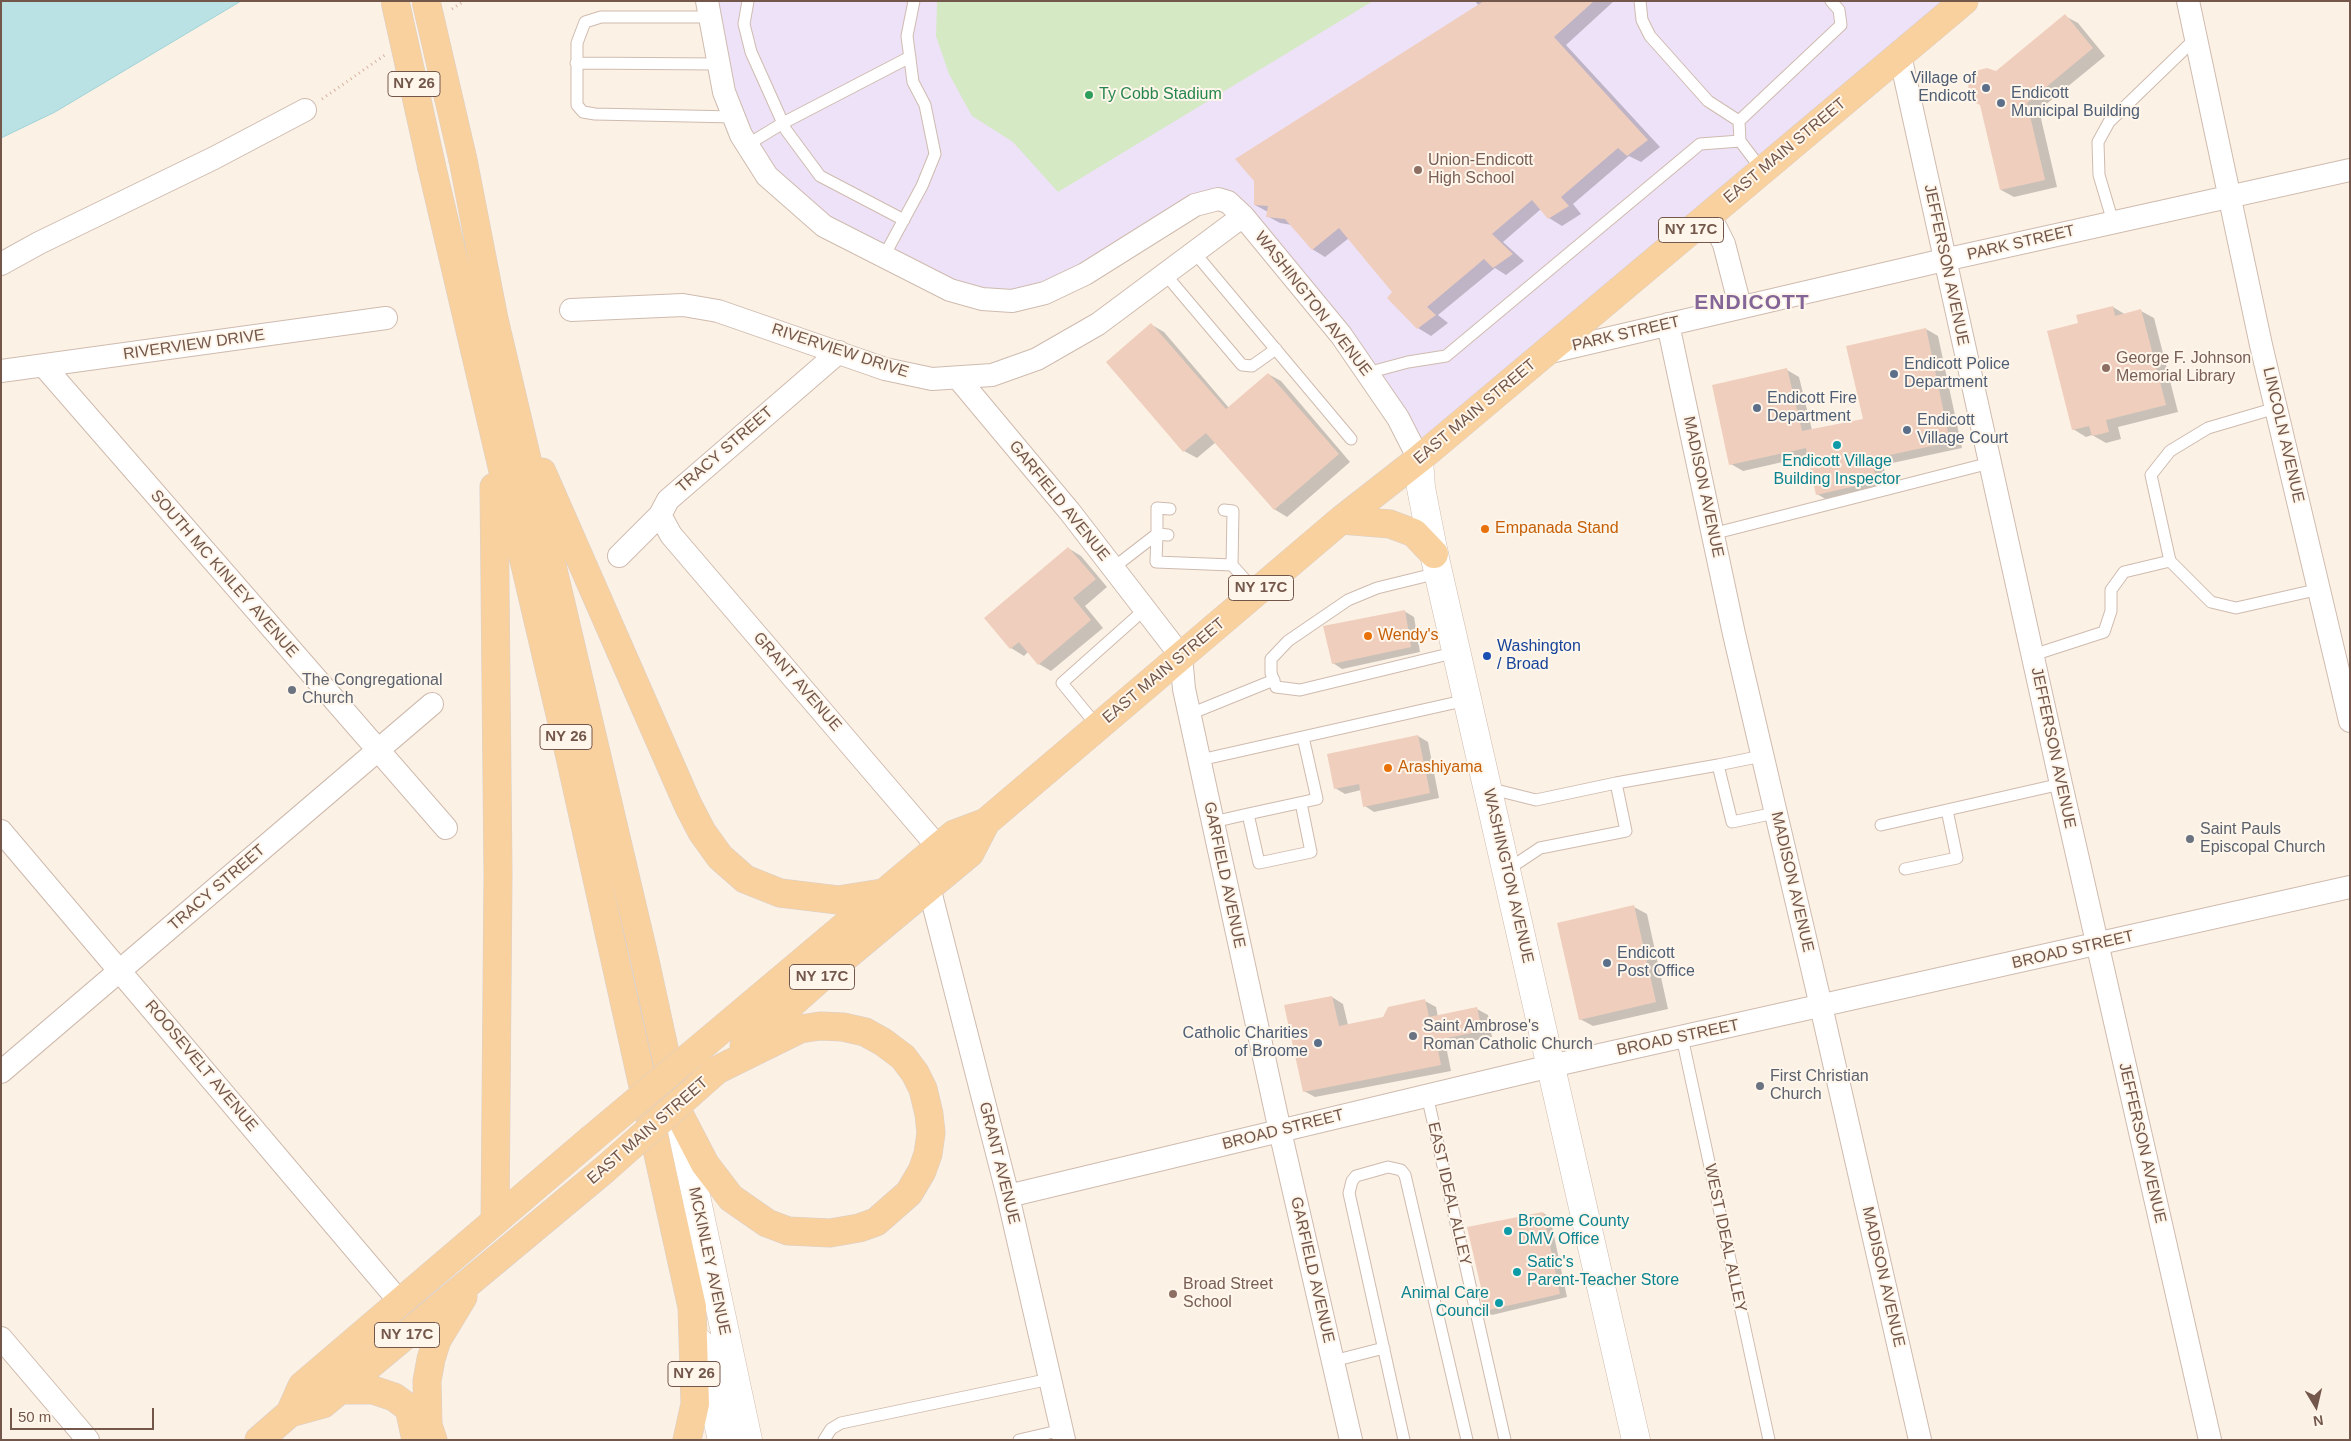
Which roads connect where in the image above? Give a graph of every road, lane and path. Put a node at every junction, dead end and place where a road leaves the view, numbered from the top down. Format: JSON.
{"nodes":[{"id":1,"x":395,"y":1,"type":"edge"},
{"id":2,"x":426,"y":1,"type":"edge"},
{"id":3,"x":748,"y":1,"type":"edge"},
{"id":4,"x":914,"y":1,"type":"edge"},
{"id":5,"x":1640,"y":1,"type":"edge"},
{"id":6,"x":1831,"y":1,"type":"edge"},
{"id":7,"x":1964,"y":1,"type":"edge"},
{"id":8,"x":2188,"y":1,"type":"edge"},
{"id":9,"x":708,"y":9,"type":"edge"},
{"id":10,"x":2196,"y":38,"type":"junction"},
{"id":11,"x":1900,"y":55,"type":"junction"},
{"id":12,"x":910,"y":57,"type":"junction"},
{"id":13,"x":576,"y":62,"type":"junction"},
{"id":14,"x":718,"y":64,"type":"junction"},
{"id":15,"x":305,"y":110,"type":"dead end"},
{"id":16,"x":734,"y":117,"type":"junction"},
{"id":17,"x":1739,"y":121,"type":"junction"},
{"id":18,"x":783,"y":123,"type":"junction"},
{"id":19,"x":1740,"y":141,"type":"junction"},
{"id":20,"x":747,"y":145,"type":"junction"},
{"id":21,"x":1762,"y":170,"type":"junction"},
{"id":22,"x":2350,"y":170,"type":"edge"},
{"id":23,"x":2228,"y":196,"type":"junction"},
{"id":24,"x":1709,"y":214,"type":"junction"},
{"id":25,"x":1243,"y":216,"type":"junction"},
{"id":26,"x":904,"y":220,"type":"junction"},
{"id":27,"x":2113,"y":222,"type":"junction"},
{"id":28,"x":1194,"y":252,"type":"junction"},
{"id":29,"x":883,"y":258,"type":"junction"},
{"id":30,"x":1944,"y":260,"type":"junction"},
{"id":31,"x":1,"y":264,"type":"edge"},
{"id":32,"x":1165,"y":274,"type":"junction"},
{"id":33,"x":1740,"y":306,"type":"junction"},
{"id":34,"x":571,"y":310,"type":"dead end"},
{"id":35,"x":386,"y":318,"type":"dead end"},
{"id":36,"x":1668,"y":324,"type":"junction"},
{"id":37,"x":1276,"y":349,"type":"junction"},
{"id":38,"x":839,"y":352,"type":"junction"},
{"id":39,"x":1546,"y":353,"type":"junction"},
{"id":40,"x":43,"y":366,"type":"junction"},
{"id":41,"x":1,"y":371,"type":"edge"},
{"id":42,"x":1367,"y":373,"type":"junction"},
{"id":43,"x":958,"y":378,"type":"junction"},
{"id":44,"x":485,"y":396,"type":"junction"},
{"id":45,"x":2276,"y":408,"type":"junction"},
{"id":46,"x":519,"y":426,"type":"junction"},
{"id":47,"x":1351,"y":439,"type":"dead end"},
{"id":48,"x":1419,"y":459,"type":"junction"},
{"id":49,"x":1990,"y":464,"type":"junction"},
{"id":50,"x":1170,"y":508,"type":"dead end"},
{"id":51,"x":1224,"y":510,"type":"dead end"},
{"id":52,"x":660,"y":515,"type":"junction"},
{"id":53,"x":1341,"y":520,"type":"junction"},
{"id":54,"x":1712,"y":534,"type":"junction"},
{"id":55,"x":1162,"y":535,"type":"junction"},
{"id":56,"x":619,"y":556,"type":"dead end"},
{"id":57,"x":2170,"y":561,"type":"junction"},
{"id":58,"x":1436,"y":564,"type":"junction"},
{"id":59,"x":1232,"y":565,"type":"junction"},
{"id":60,"x":1113,"y":568,"type":"junction"},
{"id":61,"x":2320,"y":589,"type":"junction"},
{"id":62,"x":1256,"y":592,"type":"junction"},
{"id":63,"x":1144,"y":610,"type":"junction"},
{"id":64,"x":1456,"y":652,"type":"junction"},
{"id":65,"x":2033,"y":655,"type":"junction"},
{"id":66,"x":1180,"y":656,"type":"junction"},
{"id":67,"x":1274,"y":680,"type":"junction"},
{"id":68,"x":1467,"y":700,"type":"junction"},
{"id":69,"x":432,"y":704,"type":"dead end"},
{"id":70,"x":1190,"y":714,"type":"junction"},
{"id":71,"x":2350,"y":721,"type":"edge"},
{"id":72,"x":1098,"y":727,"type":"junction"},
{"id":73,"x":1303,"y":736,"type":"junction"},
{"id":74,"x":377,"y":751,"type":"junction"},
{"id":75,"x":1762,"y":756,"type":"junction"},
{"id":76,"x":1200,"y":760,"type":"junction"},
{"id":77,"x":1718,"y":765,"type":"junction"},
{"id":78,"x":1616,"y":782,"type":"junction"},
{"id":79,"x":2061,"y":784,"type":"junction"},
{"id":80,"x":1488,"y":788,"type":"junction"},
{"id":81,"x":1301,"y":803,"type":"junction"},
{"id":82,"x":1947,"y":810,"type":"junction"},
{"id":83,"x":1776,"y":813,"type":"junction"},
{"id":84,"x":1248,"y":814,"type":"junction"},
{"id":85,"x":986,"y":822,"type":"junction"},
{"id":86,"x":1213,"y":822,"type":"junction"},
{"id":87,"x":1881,"y":825,"type":"dead end"},
{"id":88,"x":446,"y":828,"type":"dead end"},
{"id":89,"x":1,"y":830,"type":"edge"},
{"id":90,"x":938,"y":847,"type":"junction"},
{"id":91,"x":1905,"y":869,"type":"dead end"},
{"id":92,"x":1507,"y":870,"type":"junction"},
{"id":93,"x":929,"y":887,"type":"junction"},
{"id":94,"x":2350,"y":888,"type":"edge"},
{"id":95,"x":882,"y":893,"type":"junction"},
{"id":96,"x":2097,"y":945,"type":"junction"},
{"id":97,"x":121,"y":970,"type":"junction"},
{"id":98,"x":1821,"y":1006,"type":"junction"},
{"id":99,"x":1682,"y":1037,"type":"junction"},
{"id":100,"x":1551,"y":1066,"type":"junction"},
{"id":101,"x":717,"y":1070,"type":"junction"},
{"id":102,"x":1,"y":1072,"type":"edge"},
{"id":103,"x":1427,"y":1095,"type":"junction"},
{"id":104,"x":678,"y":1112,"type":"junction"},
{"id":105,"x":1280,"y":1130,"type":"junction"},
{"id":106,"x":1008,"y":1196,"type":"junction"},
{"id":107,"x":495,"y":1221,"type":"junction"},
{"id":108,"x":473,"y":1281,"type":"junction"},
{"id":109,"x":400,"y":1302,"type":"junction"},
{"id":110,"x":692,"y":1308,"type":"junction"},
{"id":111,"x":1,"y":1338,"type":"edge"},
{"id":112,"x":1384,"y":1348,"type":"junction"},
{"id":113,"x":1333,"y":1361,"type":"junction"},
{"id":114,"x":1050,"y":1379,"type":"junction"},
{"id":115,"x":340,"y":1390,"type":"junction"},
{"id":116,"x":290,"y":1414,"type":"junction"},
{"id":117,"x":1063,"y":1435,"type":"edge"},
{"id":118,"x":88,"y":1440,"type":"edge"},
{"id":119,"x":259,"y":1440,"type":"edge"},
{"id":120,"x":416,"y":1440,"type":"edge"},
{"id":121,"x":433,"y":1440,"type":"edge"},
{"id":122,"x":688,"y":1440,"type":"edge"},
{"id":123,"x":722,"y":1440,"type":"edge"},
{"id":124,"x":748,"y":1440,"type":"edge"},
{"id":125,"x":824,"y":1440,"type":"edge"},
{"id":126,"x":1019,"y":1440,"type":"edge"},
{"id":127,"x":1351,"y":1440,"type":"edge"},
{"id":128,"x":1404,"y":1440,"type":"edge"},
{"id":129,"x":1467,"y":1440,"type":"edge"},
{"id":130,"x":1505,"y":1440,"type":"edge"},
{"id":131,"x":1636,"y":1440,"type":"edge"},
{"id":132,"x":1769,"y":1440,"type":"edge"},
{"id":133,"x":1920,"y":1440,"type":"edge"},
{"id":134,"x":2210,"y":1440,"type":"edge"}],
"edges":[{"from":1,"to":44,"type":"main road","number":"NY 26","bridge":true},
{"from":2,"to":46,"type":"main road","number":"NY 26","bridge":true},
{"from":3,"to":18,"type":"lane"},
{"from":4,"to":12,"type":"lane"},
{"from":5,"to":17,"type":"lane"},
{"from":6,"to":17,"type":"lane"},
{"from":7,"to":11,"type":"main road","name":"EAST MAIN STREET","number":"NY 17C"},
{"from":8,"to":10,"type":"street","name":"LINCOLN AVENUE"},
{"from":9,"to":13,"type":"lane"},
{"from":9,"to":14,"type":"street","name":"WASHINGTON AVENUE"},
{"from":10,"to":23,"type":"street","name":"LINCOLN AVENUE"},
{"from":10,"to":27,"type":"lane"},
{"from":11,"to":21,"type":"main road","name":"EAST MAIN STREET","number":"NY 17C"},
{"from":11,"to":30,"type":"street","name":"JEFFERSON AVENUE"},
{"from":12,"to":18,"type":"lane"},
{"from":12,"to":26,"type":"lane"},
{"from":13,"to":14,"type":"lane"},
{"from":13,"to":16,"type":"lane"},
{"from":14,"to":16,"type":"street","name":"WASHINGTON AVENUE"},
{"from":15,"to":31,"type":"street"},
{"from":16,"to":20,"type":"street","name":"WASHINGTON AVENUE"},
{"from":17,"to":19,"type":"lane"},
{"from":18,"to":20,"type":"lane"},
{"from":18,"to":26,"type":"lane"},
{"from":19,"to":21,"type":"lane"},
{"from":19,"to":42,"type":"lane"},
{"from":20,"to":29,"type":"street","name":"WASHINGTON AVENUE"},
{"from":21,"to":24,"type":"main road","name":"EAST MAIN STREET","number":"NY 17C"},
{"from":22,"to":23,"type":"street","name":"PARK STREET"},
{"from":23,"to":27,"type":"street","name":"PARK STREET"},
{"from":23,"to":45,"type":"street","name":"LINCOLN AVENUE"},
{"from":24,"to":33,"type":"street"},
{"from":24,"to":39,"type":"main road","name":"EAST MAIN STREET","number":"NY 17C"},
{"from":25,"to":28,"type":"street","name":"RIVERVIEW DRIVE"},
{"from":25,"to":29,"type":"street","name":"WASHINGTON AVENUE"},
{"from":25,"to":42,"type":"street","name":"WASHINGTON AVENUE"},
{"from":26,"to":29,"type":"lane"},
{"from":27,"to":30,"type":"street","name":"PARK STREET"},
{"from":28,"to":32,"type":"street","name":"RIVERVIEW DRIVE"},
{"from":28,"to":37,"type":"lane"},
{"from":30,"to":33,"type":"street","name":"PARK STREET"},
{"from":30,"to":49,"type":"street","name":"JEFFERSON AVENUE"},
{"from":32,"to":37,"type":"lane"},
{"from":32,"to":43,"type":"street","name":"RIVERVIEW DRIVE"},
{"from":33,"to":36,"type":"street","name":"PARK STREET"},
{"from":34,"to":38,"type":"street","name":"RIVERVIEW DRIVE"},
{"from":35,"to":40,"type":"street","name":"RIVERVIEW DRIVE"},
{"from":36,"to":39,"type":"street","name":"PARK STREET"},
{"from":36,"to":54,"type":"street","name":"MADISON AVENUE"},
{"from":37,"to":47,"type":"lane"},
{"from":38,"to":43,"type":"street","name":"RIVERVIEW DRIVE"},
{"from":38,"to":52,"type":"street","name":"TRACY STREET"},
{"from":39,"to":48,"type":"main road","name":"EAST MAIN STREET","number":"NY 17C"},
{"from":40,"to":41,"type":"street","name":"RIVERVIEW DRIVE"},
{"from":40,"to":74,"type":"street","name":"SOUTH MC KINLEY AVENUE"},
{"from":42,"to":48,"type":"street","name":"WASHINGTON AVENUE"},
{"from":43,"to":60,"type":"street","name":"GARFIELD AVENUE"},
{"from":44,"to":107,"type":"main road"},
{"from":44,"to":110,"type":"main road","number":"NY 26"},
{"from":45,"to":57,"type":"lane"},
{"from":45,"to":61,"type":"street","name":"LINCOLN AVENUE"},
{"from":46,"to":95,"type":"main road","number":"NY 26"},
{"from":46,"to":104,"type":"main road"},
{"from":48,"to":53,"type":"main road","name":"EAST MAIN STREET","number":"NY 17C"},
{"from":48,"to":58,"type":"street","name":"WASHINGTON AVENUE"},
{"from":49,"to":54,"type":"lane"},
{"from":49,"to":65,"type":"street","name":"JEFFERSON AVENUE"},
{"from":50,"to":55,"type":"lane"},
{"from":51,"to":59,"type":"lane"},
{"from":52,"to":56,"type":"street","name":"TRACY STREET"},
{"from":52,"to":90,"type":"street","name":"GRANT AVENUE"},
{"from":53,"to":58,"type":"main road"},
{"from":53,"to":62,"type":"main road","name":"EAST MAIN STREET","number":"NY 17C"},
{"from":54,"to":75,"type":"street","name":"MADISON AVENUE"},
{"from":55,"to":59,"type":"lane"},
{"from":55,"to":60,"type":"lane"},
{"from":57,"to":61,"type":"lane"},
{"from":57,"to":65,"type":"lane"},
{"from":58,"to":64,"type":"street","name":"WASHINGTON AVENUE"},
{"from":58,"to":67,"type":"lane"},
{"from":59,"to":62,"type":"lane"},
{"from":60,"to":63,"type":"street","name":"GARFIELD AVENUE"},
{"from":61,"to":71,"type":"street","name":"LINCOLN AVENUE"},
{"from":62,"to":66,"type":"main road","name":"EAST MAIN STREET","number":"NY 17C"},
{"from":63,"to":66,"type":"street","name":"GARFIELD AVENUE"},
{"from":63,"to":72,"type":"lane"},
{"from":64,"to":67,"type":"lane"},
{"from":64,"to":68,"type":"street","name":"WASHINGTON AVENUE"},
{"from":65,"to":79,"type":"street","name":"JEFFERSON AVENUE"},
{"from":66,"to":70,"type":"street","name":"GARFIELD AVENUE"},
{"from":66,"to":72,"type":"main road","name":"EAST MAIN STREET","number":"NY 17C"},
{"from":67,"to":70,"type":"lane"},
{"from":68,"to":73,"type":"lane"},
{"from":68,"to":80,"type":"street","name":"WASHINGTON AVENUE"},
{"from":69,"to":74,"type":"street","name":"TRACY STREET"},
{"from":70,"to":76,"type":"street","name":"GARFIELD AVENUE"},
{"from":72,"to":85,"type":"main road","name":"EAST MAIN STREET","number":"NY 17C"},
{"from":73,"to":76,"type":"lane"},
{"from":73,"to":81,"type":"lane"},
{"from":74,"to":88,"type":"street","name":"SOUTH MC KINLEY AVENUE"},
{"from":74,"to":97,"type":"street","name":"TRACY STREET"},
{"from":75,"to":77,"type":"lane"},
{"from":75,"to":83,"type":"street","name":"MADISON AVENUE"},
{"from":76,"to":86,"type":"street","name":"GARFIELD AVENUE"},
{"from":77,"to":78,"type":"lane"},
{"from":77,"to":83,"type":"lane"},
{"from":78,"to":80,"type":"lane"},
{"from":78,"to":92,"type":"lane"},
{"from":79,"to":82,"type":"lane"},
{"from":79,"to":96,"type":"street","name":"JEFFERSON AVENUE"},
{"from":80,"to":92,"type":"street","name":"WASHINGTON AVENUE"},
{"from":81,"to":84,"type":"lane"},
{"from":81,"to":84,"type":"lane"},
{"from":82,"to":87,"type":"lane"},
{"from":82,"to":91,"type":"lane"},
{"from":83,"to":98,"type":"street","name":"MADISON AVENUE"},
{"from":84,"to":86,"type":"lane"},
{"from":85,"to":90,"type":"main road","name":"EAST MAIN STREET","number":"NY 17C"},
{"from":85,"to":93,"type":"main road","name":"EAST MAIN STREET","number":"NY 17C"},
{"from":86,"to":105,"type":"street","name":"GARFIELD AVENUE"},
{"from":89,"to":97,"type":"street","name":"ROOSEVELT AVENUE"},
{"from":90,"to":95,"type":"main road","name":"EAST MAIN STREET","number":"NY 17C"},
{"from":92,"to":100,"type":"street","name":"WASHINGTON AVENUE"},
{"from":93,"to":101,"type":"main road","name":"EAST MAIN STREET","number":"NY 17C"},
{"from":93,"to":106,"type":"street","name":"GRANT AVENUE"},
{"from":94,"to":96,"type":"street","name":"BROAD STREET"},
{"from":95,"to":107,"type":"main road","name":"EAST MAIN STREET","number":"NY 17C","bridge":true},
{"from":96,"to":98,"type":"street","name":"BROAD STREET"},
{"from":96,"to":134,"type":"street","name":"JEFFERSON AVENUE"},
{"from":97,"to":102,"type":"street","name":"TRACY STREET"},
{"from":97,"to":109,"type":"street","name":"ROOSEVELT AVENUE"},
{"from":98,"to":99,"type":"street","name":"BROAD STREET"},
{"from":98,"to":133,"type":"street","name":"MADISON AVENUE"},
{"from":99,"to":100,"type":"street","name":"BROAD STREET"},
{"from":99,"to":132,"type":"lane","name":"WEST IDEAL ALLEY"},
{"from":100,"to":103,"type":"street","name":"BROAD STREET"},
{"from":100,"to":131,"type":"street","name":"WASHINGTON AVENUE"},
{"from":101,"to":104,"type":"main road"},
{"from":101,"to":108,"type":"main road","name":"EAST MAIN STREET","number":"NY 17C","bridge":true},
{"from":103,"to":105,"type":"street","name":"BROAD STREET"},
{"from":103,"to":130,"type":"lane","name":"EAST IDEAL ALLEY"},
{"from":104,"to":124,"type":"street","name":"MCKINLEY AVENUE"},
{"from":105,"to":106,"type":"street","name":"BROAD STREET"},
{"from":105,"to":113,"type":"street","name":"GARFIELD AVENUE"},
{"from":106,"to":114,"type":"street","name":"GRANT AVENUE"},
{"from":107,"to":109,"type":"main road","name":"EAST MAIN STREET","number":"NY 17C"},
{"from":108,"to":115,"type":"main road","name":"EAST MAIN STREET","number":"NY 17C"},
{"from":108,"to":121,"type":"main road"},
{"from":109,"to":116,"type":"main road","name":"EAST MAIN STREET","number":"NY 17C"},
{"from":110,"to":122,"type":"main road","number":"NY 26"},
{"from":110,"to":123,"type":"street","name":"MCKINLEY AVENUE"},
{"from":111,"to":118,"type":"street"},
{"from":112,"to":113,"type":"lane"},
{"from":112,"to":128,"type":"lane"},
{"from":112,"to":129,"type":"lane"},
{"from":113,"to":127,"type":"street","name":"GARFIELD AVENUE"},
{"from":114,"to":117,"type":"street","name":"GRANT AVENUE"},
{"from":114,"to":125,"type":"lane"},
{"from":115,"to":116,"type":"main road","name":"EAST MAIN STREET","number":"NY 17C"},
{"from":115,"to":120,"type":"main road"},
{"from":116,"to":119,"type":"main road","name":"EAST MAIN STREET","number":"NY 17C"},
{"from":117,"to":126,"type":"lane"}]}
